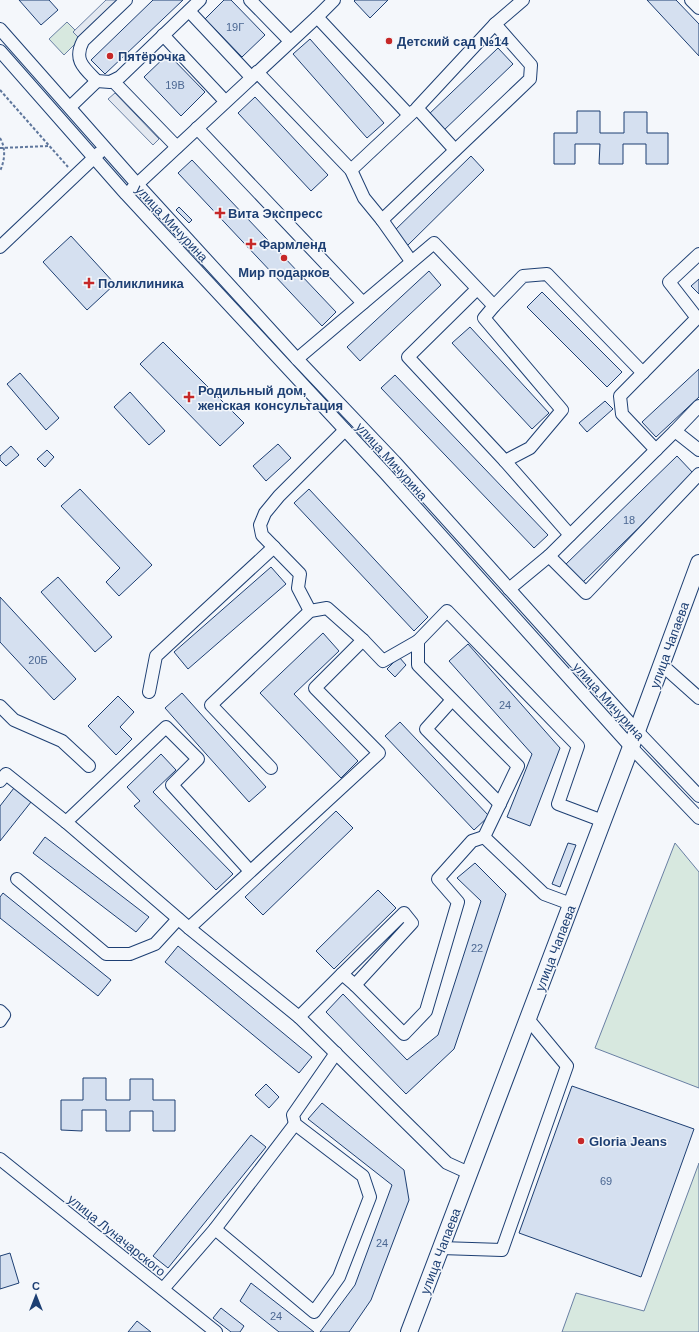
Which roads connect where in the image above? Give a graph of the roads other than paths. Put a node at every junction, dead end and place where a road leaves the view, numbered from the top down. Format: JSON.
{"nodes":[{"id":1,"x":126,"y":0,"type":"edge"},
{"id":2,"x":200,"y":0,"type":"edge"},
{"id":3,"x":250,"y":0,"type":"edge"},
{"id":4,"x":334,"y":0,"type":"edge"},
{"id":5,"x":523,"y":0,"type":"edge"},
{"id":6,"x":692,"y":0,"type":"edge"},
{"id":7,"x":699,"y":8,"type":"edge"},
{"id":8,"x":189,"y":11,"type":"junction"},
{"id":9,"x":317,"y":17,"type":"junction"},
{"id":10,"x":496,"y":24,"type":"junction"},
{"id":11,"x":0,"y":28,"type":"edge"},
{"id":12,"x":163,"y":35,"type":"junction"},
{"id":13,"x":290,"y":41,"type":"junction"},
{"id":14,"x":0,"y":51,"type":"edge"},
{"id":15,"x":254,"y":74,"type":"junction"},
{"id":16,"x":97,"y":81,"type":"junction"},
{"id":17,"x":113,"y":81,"type":"junction"},
{"id":18,"x":225,"y":101,"type":"junction"},
{"id":19,"x":70,"y":107,"type":"junction"},
{"id":20,"x":413,"y":111,"type":"junction"},
{"id":21,"x":197,"y":128,"type":"junction"},
{"id":22,"x":177,"y":147,"type":"junction"},
{"id":23,"x":106,"y":148,"type":"junction"},
{"id":24,"x":455,"y":150,"type":"junction"},
{"id":25,"x":94,"y":158,"type":"junction"},
{"id":26,"x":351,"y":170,"type":"junction"},
{"id":27,"x":138,"y":184,"type":"junction"},
{"id":28,"x":126,"y":194,"type":"junction"},
{"id":29,"x":382,"y":220,"type":"junction"},
{"id":30,"x":0,"y":247,"type":"edge"},
{"id":31,"x":699,"y":254,"type":"edge"},
{"id":32,"x":411,"y":261,"type":"junction"},
{"id":33,"x":477,"y":288,"type":"junction"},
{"id":34,"x":363,"y":303,"type":"junction"},
{"id":35,"x":494,"y":306,"type":"junction"},
{"id":36,"x":698,"y":318,"type":"edge"},
{"id":37,"x":297,"y":359,"type":"junction"},
{"id":38,"x":643,"y":373,"type":"junction"},
{"id":39,"x":699,"y":406,"type":"edge"},
{"id":40,"x":345,"y":430,"type":"junction"},
{"id":41,"x":675,"y":431,"type":"junction"},
{"id":42,"x":656,"y":450,"type":"junction"},
{"id":43,"x":699,"y":450,"type":"edge"},
{"id":44,"x":505,"y":461,"type":"junction"},
{"id":45,"x":699,"y":474,"type":"edge"},
{"id":46,"x":570,"y":534,"type":"junction"},
{"id":47,"x":274,"y":547,"type":"junction"},
{"id":48,"x":548,"y":556,"type":"junction"},
{"id":49,"x":699,"y":563,"type":"edge"},
{"id":50,"x":509,"y":589,"type":"junction"},
{"id":51,"x":310,"y":611,"type":"junction"},
{"id":52,"x":363,"y":640,"type":"junction"},
{"id":53,"x":418,"y":640,"type":"junction"},
{"id":54,"x":662,"y":665,"type":"junction"},
{"id":55,"x":149,"y":692,"type":"dead end"},
{"id":56,"x":699,"y":698,"type":"edge"},
{"id":57,"x":452,"y":700,"type":"junction"},
{"id":58,"x":0,"y":706,"type":"edge"},
{"id":59,"x":637,"y":731,"type":"junction"},
{"id":60,"x":632,"y":746,"type":"junction"},
{"id":61,"x":89,"y":766,"type":"dead end"},
{"id":62,"x":271,"y":768,"type":"dead end"},
{"id":63,"x":0,"y":781,"type":"edge"},
{"id":64,"x":699,"y":796,"type":"edge"},
{"id":65,"x":500,"y":804,"type":"junction"},
{"id":66,"x":699,"y":818,"type":"edge"},
{"id":67,"x":603,"y":821,"type":"junction"},
{"id":68,"x":66,"y":822,"type":"junction"},
{"id":69,"x":484,"y":837,"type":"junction"},
{"id":70,"x":250,"y":871,"type":"junction"},
{"id":71,"x":17,"y":879,"type":"dead end"},
{"id":72,"x":571,"y":904,"type":"junction"},
{"id":73,"x":178,"y":919,"type":"junction"},
{"id":74,"x":189,"y":928,"type":"junction"},
{"id":75,"x":342,"y":974,"type":"junction"},
{"id":76,"x":355,"y":985,"type":"junction"},
{"id":77,"x":0,"y":1011,"type":"edge"},
{"id":78,"x":299,"y":1017,"type":"junction"},
{"id":79,"x":528,"y":1019,"type":"junction"},
{"id":80,"x":0,"y":1021,"type":"edge"},
{"id":81,"x":336,"y":1053,"type":"junction"},
{"id":82,"x":295,"y":1124,"type":"junction"},
{"id":83,"x":0,"y":1159,"type":"edge"},
{"id":84,"x":469,"y":1173,"type":"junction"},
{"id":85,"x":215,"y":1229,"type":"junction"},
{"id":86,"x":441,"y":1248,"type":"junction"},
{"id":87,"x":163,"y":1290,"type":"junction"},
{"id":88,"x":212,"y":1331,"type":"edge"},
{"id":89,"x":409,"y":1332,"type":"edge"}],
"edges":[{"from":1,"to":16,"type":"street"},
{"from":2,"to":8,"type":"street"},
{"from":3,"to":13,"type":"street"},
{"from":4,"to":9,"type":"street"},
{"from":5,"to":10,"type":"street"},
{"from":6,"to":7,"type":"street"},
{"from":8,"to":12,"type":"street"},
{"from":8,"to":15,"type":"street"},
{"from":9,"to":13,"type":"street"},
{"from":9,"to":20,"type":"street"},
{"from":10,"to":20,"type":"street"},
{"from":10,"to":24,"type":"street"},
{"from":11,"to":19,"type":"street","name":"улица Мичурина"},
{"from":12,"to":17,"type":"street"},
{"from":12,"to":18,"type":"street"},
{"from":13,"to":15,"type":"street"},
{"from":14,"to":25,"type":"street","name":"улица Мичурина"},
{"from":15,"to":18,"type":"street"},
{"from":15,"to":26,"type":"street"},
{"from":16,"to":17,"type":"street"},
{"from":16,"to":19,"type":"street"},
{"from":17,"to":22,"type":"street"},
{"from":18,"to":21,"type":"street"},
{"from":19,"to":23,"type":"street","name":"улица Мичурина"},
{"from":20,"to":24,"type":"street"},
{"from":20,"to":26,"type":"street"},
{"from":21,"to":22,"type":"street"},
{"from":21,"to":34,"type":"street"},
{"from":22,"to":27,"type":"street"},
{"from":23,"to":25,"type":"street"},
{"from":23,"to":27,"type":"street","name":"улица Мичурина"},
{"from":24,"to":29,"type":"street"},
{"from":25,"to":28,"type":"street","name":"улица Мичурина"},
{"from":25,"to":30,"type":"street"},
{"from":26,"to":29,"type":"street"},
{"from":27,"to":28,"type":"street"},
{"from":27,"to":37,"type":"street","name":"улица Мичурина"},
{"from":28,"to":40,"type":"street","name":"улица Мичурина"},
{"from":29,"to":32,"type":"street"},
{"from":31,"to":36,"type":"street"},
{"from":32,"to":33,"type":"street"},
{"from":32,"to":34,"type":"street"},
{"from":33,"to":35,"type":"street"},
{"from":33,"to":44,"type":"street"},
{"from":34,"to":37,"type":"street"},
{"from":35,"to":38,"type":"street"},
{"from":35,"to":44,"type":"street"},
{"from":36,"to":38,"type":"street"},
{"from":37,"to":50,"type":"street","name":"улица Мичурина"},
{"from":38,"to":42,"type":"street"},
{"from":39,"to":41,"type":"street"},
{"from":40,"to":47,"type":"street"},
{"from":40,"to":60,"type":"street","name":"улица Мичурина"},
{"from":41,"to":42,"type":"street"},
{"from":41,"to":43,"type":"street"},
{"from":42,"to":46,"type":"street"},
{"from":44,"to":46,"type":"street"},
{"from":45,"to":48,"type":"street"},
{"from":46,"to":48,"type":"street"},
{"from":47,"to":51,"type":"street"},
{"from":47,"to":55,"type":"street"},
{"from":48,"to":50,"type":"street"},
{"from":49,"to":54,"type":"main road","name":"улица Чапаева"},
{"from":50,"to":59,"type":"street","name":"улица Мичурина"},
{"from":51,"to":52,"type":"street"},
{"from":51,"to":62,"type":"street"},
{"from":52,"to":53,"type":"street"},
{"from":52,"to":70,"type":"street"},
{"from":53,"to":57,"type":"street"},
{"from":53,"to":67,"type":"street"},
{"from":54,"to":56,"type":"street"},
{"from":54,"to":59,"type":"main road","name":"улица Чапаева"},
{"from":57,"to":65,"type":"street"},
{"from":57,"to":65,"type":"street"},
{"from":58,"to":61,"type":"street"},
{"from":59,"to":60,"type":"main road","name":"улица Чапаева"},
{"from":59,"to":64,"type":"street","name":"улица Мичурина"},
{"from":60,"to":66,"type":"street","name":"улица Мичурина"},
{"from":60,"to":67,"type":"main road","name":"улица Чапаева"},
{"from":63,"to":68,"type":"street"},
{"from":65,"to":69,"type":"street"},
{"from":67,"to":72,"type":"main road","name":"улица Чапаева"},
{"from":68,"to":70,"type":"street"},
{"from":68,"to":73,"type":"street"},
{"from":69,"to":72,"type":"street"},
{"from":69,"to":76,"type":"street"},
{"from":70,"to":74,"type":"street"},
{"from":71,"to":73,"type":"street"},
{"from":72,"to":79,"type":"main road","name":"улица Чапаева"},
{"from":73,"to":74,"type":"street"},
{"from":74,"to":78,"type":"street"},
{"from":75,"to":76,"type":"street"},
{"from":75,"to":76,"type":"street"},
{"from":75,"to":78,"type":"street"},
{"from":77,"to":80,"type":"street"},
{"from":78,"to":81,"type":"street"},
{"from":79,"to":84,"type":"main road","name":"улица Чапаева"},
{"from":79,"to":86,"type":"street"},
{"from":81,"to":82,"type":"street"},
{"from":81,"to":84,"type":"street"},
{"from":82,"to":85,"type":"street"},
{"from":82,"to":85,"type":"street"},
{"from":83,"to":87,"type":"street","name":"улица Луначарского"},
{"from":84,"to":86,"type":"main road","name":"улица Чапаева"},
{"from":85,"to":87,"type":"street"},
{"from":86,"to":89,"type":"main road","name":"улица Чапаева"},
{"from":87,"to":88,"type":"street","name":"улица Луначарского"}]}
